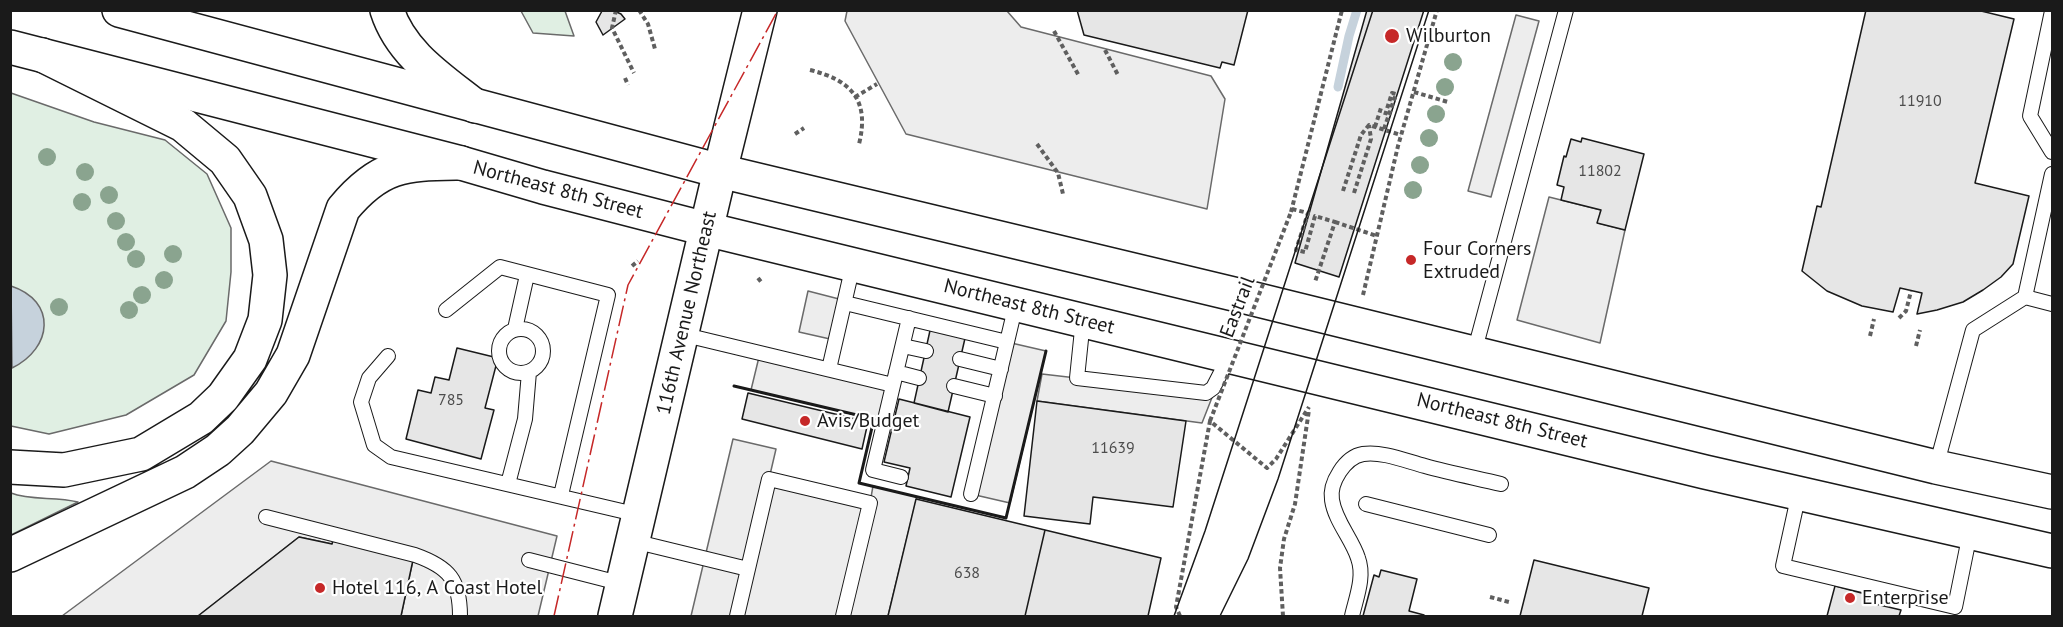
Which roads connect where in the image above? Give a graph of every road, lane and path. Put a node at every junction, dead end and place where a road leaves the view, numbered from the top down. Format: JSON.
{"nodes":[{"id":1,"x":119,"y":10,"type":"edge"},
{"id":2,"x":387,"y":10,"type":"edge"},
{"id":3,"x":616,"y":10,"type":"edge"},
{"id":4,"x":639,"y":10,"type":"edge"},
{"id":5,"x":760,"y":10,"type":"edge"},
{"id":6,"x":1342,"y":10,"type":"edge"},
{"id":7,"x":1437,"y":10,"type":"edge"},
{"id":8,"x":1566,"y":10,"type":"edge"},
{"id":9,"x":2052,"y":11,"type":"edge"},
{"id":10,"x":1054,"y":31,"type":"dead end"},
{"id":11,"x":10,"y":47,"type":"edge"},
{"id":12,"x":655,"y":49,"type":"dead end"},
{"id":13,"x":1104,"y":50,"type":"dead end"},
{"id":14,"x":42,"y":55,"type":"junction"},
{"id":15,"x":810,"y":70,"type":"dead end"},
{"id":16,"x":634,"y":73,"type":"dead end"},
{"id":17,"x":1118,"y":75,"type":"dead end"},
{"id":18,"x":1079,"y":76,"type":"dead end"},
{"id":19,"x":625,"y":78,"type":"dead end"},
{"id":20,"x":877,"y":84,"type":"dead end"},
{"id":21,"x":628,"y":85,"type":"dead end"},
{"id":22,"x":1414,"y":92,"type":"junction"},
{"id":23,"x":855,"y":96,"type":"junction"},
{"id":24,"x":1448,"y":102,"type":"dead end"},
{"id":25,"x":476,"y":106,"type":"junction"},
{"id":26,"x":1381,"y":108,"type":"dead end"},
{"id":27,"x":1385,"y":115,"type":"dead end"},
{"id":28,"x":1369,"y":124,"type":"junction"},
{"id":29,"x":1375,"y":126,"type":"junction"},
{"id":30,"x":804,"y":128,"type":"dead end"},
{"id":31,"x":1384,"y":129,"type":"junction"},
{"id":32,"x":795,"y":134,"type":"dead end"},
{"id":33,"x":1401,"y":135,"type":"junction"},
{"id":34,"x":859,"y":144,"type":"dead end"},
{"id":35,"x":1038,"y":144,"type":"dead end"},
{"id":36,"x":2052,"y":152,"type":"edge"},
{"id":37,"x":461,"y":163,"type":"junction"},
{"id":38,"x":720,"y":171,"type":"junction"},
{"id":39,"x":2052,"y":174,"type":"edge"},
{"id":40,"x":1343,"y":191,"type":"dead end"},
{"id":41,"x":1354,"y":193,"type":"dead end"},
{"id":42,"x":1063,"y":194,"type":"dead end"},
{"id":43,"x":1292,"y":209,"type":"junction"},
{"id":44,"x":1335,"y":222,"type":"junction"},
{"id":45,"x":706,"y":230,"type":"junction"},
{"id":46,"x":1377,"y":236,"type":"junction"},
{"id":47,"x":638,"y":261,"type":"dead end"},
{"id":48,"x":854,"y":265,"type":"junction"},
{"id":49,"x":632,"y":267,"type":"dead end"},
{"id":50,"x":527,"y":275,"type":"junction"},
{"id":51,"x":758,"y":278,"type":"dead end"},
{"id":52,"x":1315,"y":282,"type":"dead end"},
{"id":53,"x":762,"y":283,"type":"dead end"},
{"id":54,"x":1911,"y":291,"type":"dead end"},
{"id":55,"x":1362,"y":296,"type":"dead end"},
{"id":56,"x":2025,"y":297,"type":"junction"},
{"id":57,"x":845,"y":303,"type":"junction"},
{"id":58,"x":1016,"y":304,"type":"junction"},
{"id":59,"x":2052,"y":304,"type":"edge"},
{"id":60,"x":447,"y":310,"type":"dead end"},
{"id":61,"x":909,"y":318,"type":"junction"},
{"id":62,"x":1899,"y":318,"type":"dead end"},
{"id":63,"x":1874,"y":319,"type":"dead end"},
{"id":64,"x":1083,"y":320,"type":"junction"},
{"id":65,"x":515,"y":329,"type":"junction"},
{"id":66,"x":1920,"y":330,"type":"dead end"},
{"id":67,"x":681,"y":334,"type":"junction"},
{"id":68,"x":1870,"y":336,"type":"dead end"},
{"id":69,"x":1007,"y":342,"type":"junction"},
{"id":70,"x":903,"y":346,"type":"junction"},
{"id":71,"x":1916,"y":346,"type":"dead end"},
{"id":72,"x":926,"y":351,"type":"dead end"},
{"id":73,"x":1474,"y":355,"type":"junction"},
{"id":74,"x":388,"y":356,"type":"dead end"},
{"id":75,"x":1230,"y":356,"type":"junction"},
{"id":76,"x":960,"y":359,"type":"dead end"},
{"id":77,"x":829,"y":369,"type":"junction"},
{"id":78,"x":1001,"y":369,"type":"junction"},
{"id":79,"x":529,"y":372,"type":"junction"},
{"id":80,"x":920,"y":378,"type":"dead end"},
{"id":81,"x":895,"y":379,"type":"junction"},
{"id":82,"x":954,"y":386,"type":"dead end"},
{"id":83,"x":995,"y":396,"type":"junction"},
{"id":84,"x":1210,"y":421,"type":"junction"},
{"id":85,"x":10,"y":467,"type":"edge"},
{"id":86,"x":1936,"y":467,"type":"junction"},
{"id":87,"x":901,"y":477,"type":"dead end"},
{"id":88,"x":508,"y":484,"type":"junction"},
{"id":89,"x":1501,"y":484,"type":"dead end"},
{"id":90,"x":2052,"y":492,"type":"edge"},
{"id":91,"x":1800,"y":493,"type":"junction"},
{"id":92,"x":971,"y":494,"type":"dead end"},
{"id":93,"x":561,"y":495,"type":"junction"},
{"id":94,"x":1366,"y":504,"type":"dead end"},
{"id":95,"x":266,"y":517,"type":"dead end"},
{"id":96,"x":636,"y":528,"type":"junction"},
{"id":97,"x":1970,"y":532,"type":"junction"},
{"id":98,"x":1489,"y":535,"type":"dead end"},
{"id":99,"x":2052,"y":551,"type":"edge"},
{"id":100,"x":10,"y":555,"type":"edge"},
{"id":101,"x":529,"y":560,"type":"dead end"},
{"id":102,"x":748,"y":569,"type":"junction"},
{"id":103,"x":623,"y":584,"type":"junction"},
{"id":104,"x":1490,"y":597,"type":"dead end"},
{"id":105,"x":1509,"y":602,"type":"dead end"},
{"id":106,"x":460,"y":616,"type":"edge"},
{"id":107,"x":615,"y":616,"type":"edge"},
{"id":108,"x":737,"y":616,"type":"edge"},
{"id":109,"x":843,"y":616,"type":"edge"},
{"id":110,"x":1180,"y":616,"type":"edge"},
{"id":111,"x":1283,"y":616,"type":"edge"},
{"id":112,"x":1352,"y":616,"type":"edge"}],
"edges":[{"from":1,"to":25,"type":"main road"},
{"from":2,"to":25,"type":"main road"},
{"from":3,"to":16,"type":"path"},
{"from":4,"to":12,"type":"path"},
{"from":5,"to":38,"type":"main road","name":"116th Avenue Northeast"},
{"from":6,"to":43,"type":"path","name":"Eastrail"},
{"from":7,"to":22,"type":"path"},
{"from":8,"to":73,"type":"lane"},
{"from":9,"to":36,"type":"lane"},
{"from":10,"to":18,"type":"path"},
{"from":11,"to":14,"type":"main road","name":"Northeast 8th Street"},
{"from":13,"to":17,"type":"path"},
{"from":14,"to":37,"type":"main road","name":"Northeast 8th Street"},
{"from":14,"to":85,"type":"main road"},
{"from":15,"to":23,"type":"path"},
{"from":19,"to":21,"type":"path"},
{"from":20,"to":23,"type":"path"},
{"from":22,"to":24,"type":"path"},
{"from":22,"to":33,"type":"path"},
{"from":23,"to":34,"type":"path"},
{"from":25,"to":38,"type":"main road"},
{"from":26,"to":29,"type":"path"},
{"from":27,"to":31,"type":"path"},
{"from":28,"to":29,"type":"path"},
{"from":28,"to":40,"type":"path"},
{"from":28,"to":41,"type":"path"},
{"from":29,"to":31,"type":"path"},
{"from":30,"to":32,"type":"path"},
{"from":31,"to":33,"type":"path"},
{"from":33,"to":46,"type":"path"},
{"from":35,"to":42,"type":"path"},
{"from":37,"to":45,"type":"main road","name":"Northeast 8th Street"},
{"from":37,"to":100,"type":"main road"},
{"from":38,"to":45,"type":"main road","name":"116th Avenue Northeast"},
{"from":38,"to":73,"type":"main road"},
{"from":39,"to":56,"type":"lane"},
{"from":43,"to":44,"type":"path"},
{"from":43,"to":84,"type":"path","name":"Eastrail","bridge":true},
{"from":44,"to":46,"type":"path"},
{"from":44,"to":52,"type":"path"},
{"from":45,"to":48,"type":"main road","name":"Northeast 8th Street"},
{"from":45,"to":67,"type":"main road","name":"116th Avenue Northeast"},
{"from":46,"to":55,"type":"path"},
{"from":47,"to":49,"type":"path"},
{"from":48,"to":57,"type":"lane"},
{"from":48,"to":58,"type":"main road","name":"Northeast 8th Street"},
{"from":50,"to":60,"type":"lane"},
{"from":50,"to":65,"type":"lane"},
{"from":50,"to":93,"type":"lane"},
{"from":51,"to":53,"type":"path"},
{"from":54,"to":62,"type":"path"},
{"from":56,"to":59,"type":"lane"},
{"from":56,"to":86,"type":"lane"},
{"from":57,"to":61,"type":"lane"},
{"from":57,"to":77,"type":"lane"},
{"from":58,"to":64,"type":"main road","name":"Northeast 8th Street"},
{"from":58,"to":69,"type":"lane"},
{"from":61,"to":69,"type":"lane"},
{"from":61,"to":70,"type":"lane"},
{"from":63,"to":68,"type":"path"},
{"from":64,"to":75,"type":"main road","name":"Northeast 8th Street"},
{"from":64,"to":75,"type":"lane"},
{"from":65,"to":79,"type":"lane"},
{"from":65,"to":79,"type":"lane"},
{"from":66,"to":71,"type":"path"},
{"from":67,"to":77,"type":"lane"},
{"from":67,"to":96,"type":"main road","name":"116th Avenue Northeast"},
{"from":69,"to":78,"type":"lane"},
{"from":70,"to":72,"type":"lane"},
{"from":70,"to":81,"type":"lane"},
{"from":73,"to":86,"type":"main road"},
{"from":74,"to":88,"type":"lane"},
{"from":75,"to":91,"type":"main road","name":"Northeast 8th Street"},
{"from":76,"to":78,"type":"lane"},
{"from":77,"to":81,"type":"lane"},
{"from":78,"to":83,"type":"lane"},
{"from":79,"to":88,"type":"lane"},
{"from":80,"to":81,"type":"lane"},
{"from":81,"to":87,"type":"lane"},
{"from":82,"to":83,"type":"lane"},
{"from":83,"to":92,"type":"lane"},
{"from":84,"to":110,"type":"path","name":"Eastrail"},
{"from":84,"to":111,"type":"path"},
{"from":86,"to":90,"type":"main road"},
{"from":88,"to":93,"type":"lane"},
{"from":89,"to":112,"type":"lane"},
{"from":91,"to":97,"type":"main road","name":"Northeast 8th Street"},
{"from":91,"to":97,"type":"lane"},
{"from":93,"to":96,"type":"lane"},
{"from":94,"to":98,"type":"lane"},
{"from":95,"to":106,"type":"lane"},
{"from":96,"to":102,"type":"lane"},
{"from":96,"to":103,"type":"main road","name":"116th Avenue Northeast"},
{"from":97,"to":99,"type":"main road","name":"Northeast 8th Street"},
{"from":101,"to":103,"type":"lane"},
{"from":102,"to":108,"type":"lane"},
{"from":102,"to":109,"type":"lane"},
{"from":103,"to":107,"type":"main road","name":"116th Avenue Northeast"},
{"from":104,"to":105,"type":"path"}]}
